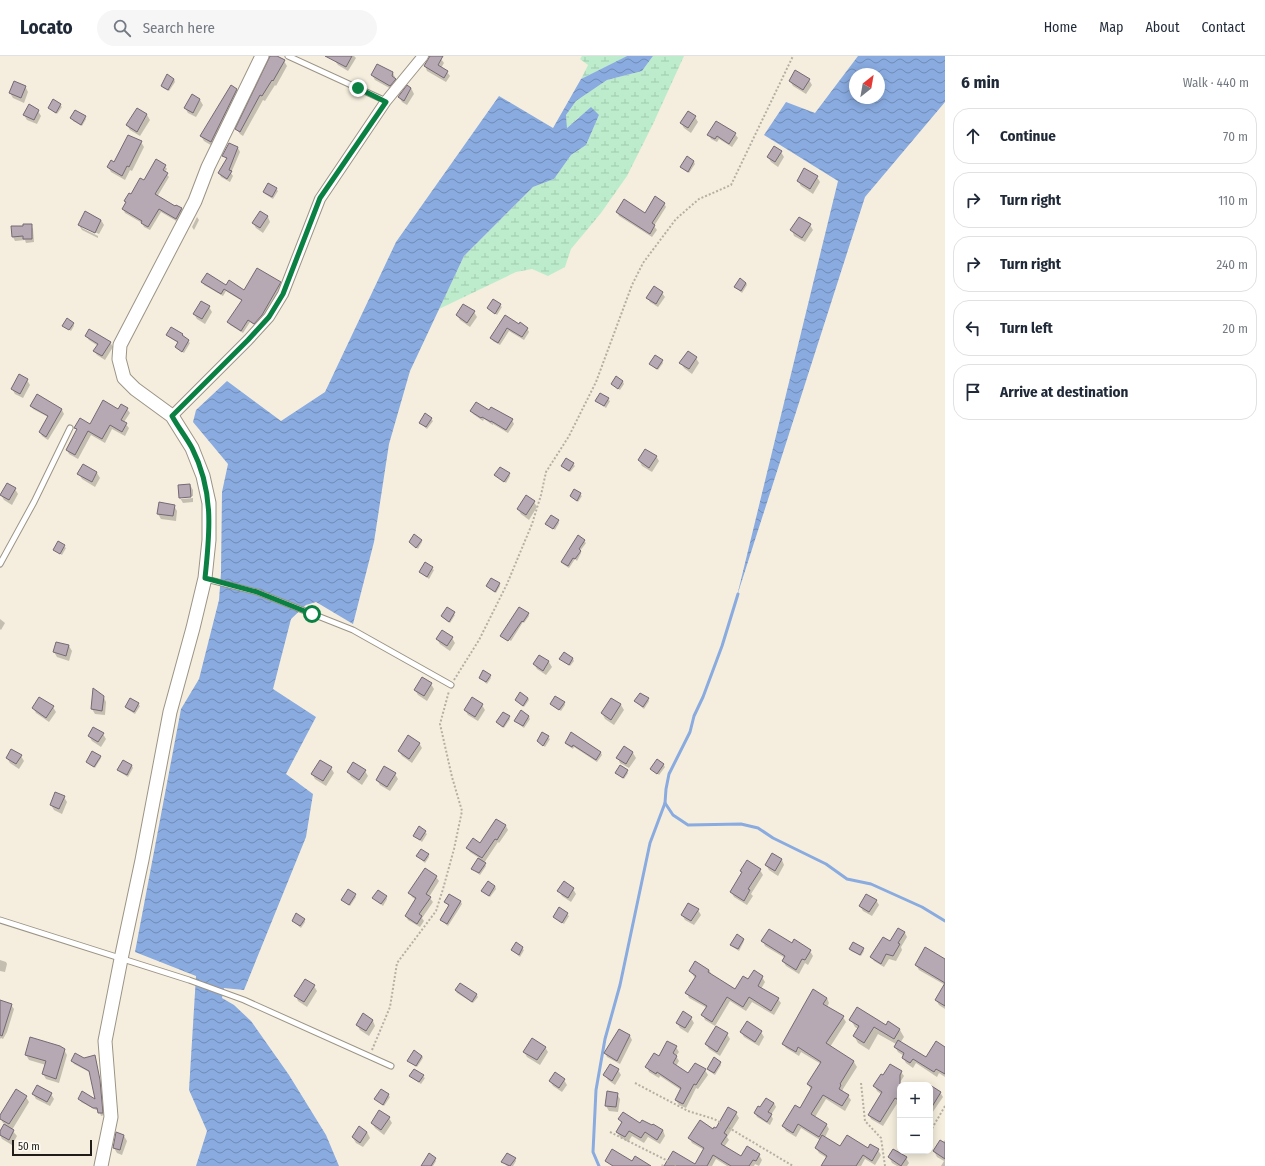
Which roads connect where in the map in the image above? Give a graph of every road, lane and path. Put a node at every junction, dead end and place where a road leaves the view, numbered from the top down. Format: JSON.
{"nodes":[{"id":1,"x":262,"y":56,"type":"edge"},
{"id":2,"x":288,"y":56,"type":"edge"},
{"id":3,"x":423,"y":56,"type":"edge"},
{"id":4,"x":793,"y":56,"type":"edge"},
{"id":5,"x":386,"y":102,"type":"junction"},
{"id":6,"x":172,"y":416,"type":"junction"},
{"id":7,"x":70,"y":428,"type":"dead end"},
{"id":8,"x":0,"y":564,"type":"edge"},
{"id":9,"x":205,"y":578,"type":"junction"},
{"id":10,"x":451,"y":684,"type":"junction"},
{"id":11,"x":0,"y":920,"type":"edge"},
{"id":12,"x":121,"y":959,"type":"junction"},
{"id":13,"x":370,"y":1057,"type":"junction"},
{"id":14,"x":391,"y":1066,"type":"dead end"},
{"id":15,"x":635,"y":1083,"type":"dead end"},
{"id":16,"x":861,"y":1083,"type":"dead end"},
{"id":17,"x":945,"y":1106,"type":"edge"},
{"id":18,"x":933,"y":1127,"type":"edge"},
{"id":19,"x":610,"y":1132,"type":"dead end"},
{"id":20,"x":787,"y":1163,"type":"junction"},
{"id":21,"x":101,"y":1166,"type":"edge"},
{"id":22,"x":678,"y":1166,"type":"edge"},
{"id":23,"x":786,"y":1166,"type":"edge"},
{"id":24,"x":793,"y":1166,"type":"edge"},
{"id":25,"x":885,"y":1166,"type":"edge"}],
"edges":[{"from":1,"to":6,"type":"street"},
{"from":2,"to":5,"type":"lane"},
{"from":3,"to":5,"type":"street"},
{"from":4,"to":10,"type":"path"},
{"from":5,"to":6,"type":"street"},
{"from":6,"to":9,"type":"street"},
{"from":7,"to":8,"type":"lane"},
{"from":9,"to":10,"type":"lane"},
{"from":9,"to":12,"type":"street"},
{"from":10,"to":13,"type":"path"},
{"from":11,"to":12,"type":"lane"},
{"from":12,"to":13,"type":"lane"},
{"from":12,"to":21,"type":"street"},
{"from":13,"to":14,"type":"lane"},
{"from":15,"to":20,"type":"path"},
{"from":16,"to":25,"type":"path"},
{"from":17,"to":18,"type":"path"},
{"from":19,"to":22,"type":"path"},
{"from":20,"to":23,"type":"path"},
{"from":20,"to":24,"type":"path"}]}
